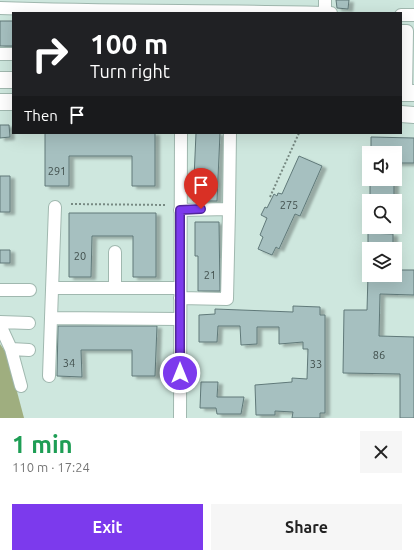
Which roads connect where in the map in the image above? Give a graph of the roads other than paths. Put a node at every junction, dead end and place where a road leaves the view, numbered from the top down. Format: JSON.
{"nodes":[{"id":1,"x":325,"y":0,"type":"edge"},
{"id":2,"x":23,"y":4,"type":"edge"},
{"id":3,"x":0,"y":8,"type":"edge"},
{"id":4,"x":92,"y":8,"type":"edge"},
{"id":5,"x":161,"y":8,"type":"edge"},
{"id":6,"x":244,"y":8,"type":"edge"},
{"id":7,"x":309,"y":12,"type":"edge"},
{"id":8,"x":325,"y":12,"type":"edge"},
{"id":9,"x":402,"y":15,"type":"edge"},
{"id":10,"x":414,"y":15,"type":"edge"},
{"id":11,"x":402,"y":31,"type":"edge"},
{"id":12,"x":0,"y":54,"type":"edge"},
{"id":13,"x":12,"y":54,"type":"edge"},
{"id":14,"x":404,"y":72,"type":"edge"},
{"id":15,"x":0,"y":80,"type":"edge"},
{"id":16,"x":12,"y":80,"type":"edge"},
{"id":17,"x":407,"y":93,"type":"edge"},
{"id":18,"x":0,"y":102,"type":"edge"},
{"id":19,"x":12,"y":102,"type":"edge"},
{"id":20,"x":402,"y":114,"type":"edge"},
{"id":21,"x":414,"y":114,"type":"edge"},
{"id":22,"x":181,"y":134,"type":"edge"},
{"id":23,"x":230,"y":134,"type":"edge"},
{"id":24,"x":55,"y":206,"type":"dead end"},
{"id":25,"x":229,"y":209,"type":"junction"},
{"id":26,"x":180,"y":210,"type":"junction"},
{"id":27,"x":115,"y":252,"type":"dead end"},
{"id":28,"x":52,"y":288,"type":"junction"},
{"id":29,"x":115,"y":288,"type":"junction"},
{"id":30,"x":0,"y":290,"type":"edge"},
{"id":31,"x":30,"y":290,"type":"dead end"},
{"id":32,"x":180,"y":293,"type":"junction"},
{"id":33,"x":51,"y":318,"type":"junction"},
{"id":34,"x":180,"y":319,"type":"junction"},
{"id":35,"x":0,"y":323,"type":"edge"},
{"id":36,"x":29,"y":323,"type":"dead end"},
{"id":37,"x":11,"y":349,"type":"junction"},
{"id":38,"x":29,"y":350,"type":"dead end"},
{"id":39,"x":49,"y":376,"type":"dead end"},
{"id":40,"x":21,"y":386,"type":"dead end"},
{"id":41,"x":180,"y":418,"type":"edge"}],
"edges":[{"from":1,"to":8,"type":"street"},
{"from":2,"to":3,"type":"street"},
{"from":2,"to":4,"type":"street"},
{"from":4,"to":5,"type":"street"},
{"from":5,"to":6,"type":"street"},
{"from":6,"to":7,"type":"street"},
{"from":9,"to":10,"type":"street"},
{"from":11,"to":14,"type":"street"},
{"from":12,"to":13,"type":"street"},
{"from":14,"to":17,"type":"street"},
{"from":15,"to":16,"type":"main road"},
{"from":18,"to":19,"type":"main road"},
{"from":20,"to":21,"type":"main road"},
{"from":22,"to":26,"type":"street"},
{"from":23,"to":25,"type":"street"},
{"from":24,"to":28,"type":"street"},
{"from":25,"to":26,"type":"street"},
{"from":25,"to":32,"type":"street"},
{"from":26,"to":32,"type":"street"},
{"from":27,"to":29,"type":"street"},
{"from":28,"to":29,"type":"street"},
{"from":28,"to":33,"type":"street"},
{"from":29,"to":32,"type":"street"},
{"from":30,"to":31,"type":"street"},
{"from":32,"to":34,"type":"street"},
{"from":33,"to":34,"type":"street"},
{"from":33,"to":39,"type":"street"},
{"from":34,"to":41,"type":"street"},
{"from":35,"to":36,"type":"street"},
{"from":35,"to":37,"type":"street"},
{"from":37,"to":38,"type":"street"},
{"from":37,"to":40,"type":"street"}]}
